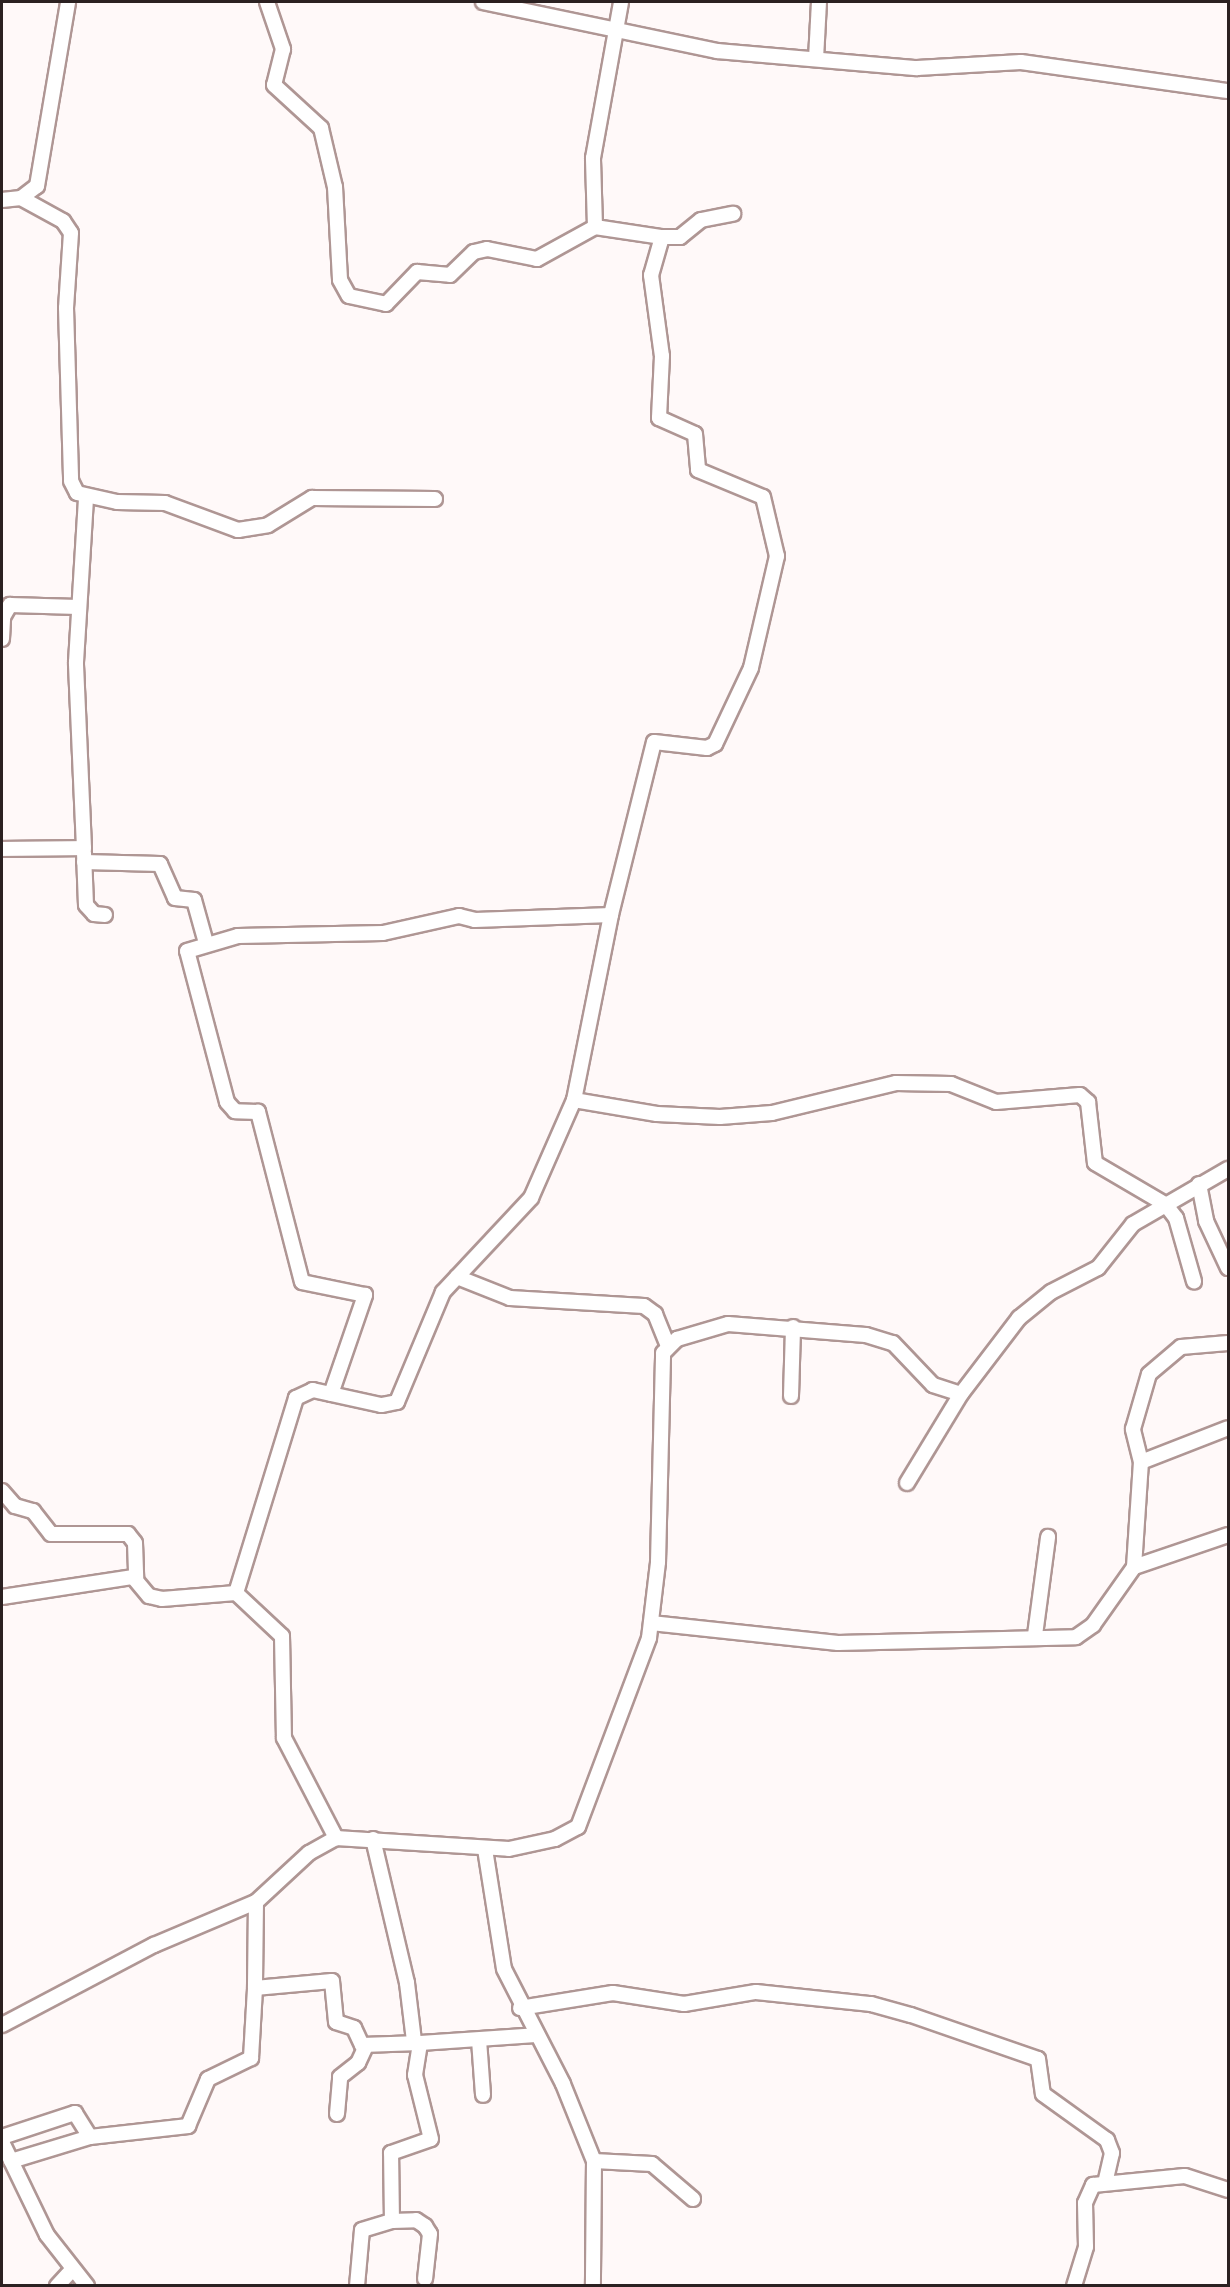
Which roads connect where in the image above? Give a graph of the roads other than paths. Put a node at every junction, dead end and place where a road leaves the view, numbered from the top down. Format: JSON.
{"nodes":[{"id":1,"x":68,"y":2,"type":"edge"},
{"id":2,"x":267,"y":2,"type":"edge"},
{"id":3,"x":483,"y":2,"type":"edge"},
{"id":4,"x":621,"y":2,"type":"edge"},
{"id":5,"x":819,"y":2,"type":"edge"},
{"id":6,"x":614,"y":27,"type":"junction"},
{"id":7,"x":816,"y":59,"type":"junction"},
{"id":8,"x":1228,"y":91,"type":"edge"},
{"id":9,"x":21,"y":198,"type":"junction"},
{"id":10,"x":2,"y":200,"type":"edge"},
{"id":11,"x":734,"y":214,"type":"dead end"},
{"id":12,"x":595,"y":227,"type":"junction"},
{"id":13,"x":662,"y":237,"type":"junction"},
{"id":14,"x":86,"y":497,"type":"junction"},
{"id":15,"x":435,"y":499,"type":"dead end"},
{"id":16,"x":78,"y":607,"type":"junction"},
{"id":17,"x":2,"y":639,"type":"edge"},
{"id":18,"x":2,"y":849,"type":"edge"},
{"id":19,"x":84,"y":855,"type":"junction"},
{"id":20,"x":105,"y":915,"type":"dead end"},
{"id":21,"x":611,"y":915,"type":"junction"},
{"id":22,"x":206,"y":943,"type":"junction"},
{"id":23,"x":574,"y":1100,"type":"junction"},
{"id":24,"x":1228,"y":1169,"type":"edge"},
{"id":25,"x":1199,"y":1184,"type":"junction"},
{"id":26,"x":1165,"y":1204,"type":"junction"},
{"id":27,"x":1228,"y":1268,"type":"edge"},
{"id":28,"x":458,"y":1277,"type":"junction"},
{"id":29,"x":1194,"y":1281,"type":"dead end"},
{"id":30,"x":793,"y":1327,"type":"junction"},
{"id":31,"x":1228,"y":1345,"type":"edge"},
{"id":32,"x":668,"y":1347,"type":"junction"},
{"id":33,"x":330,"y":1394,"type":"junction"},
{"id":34,"x":961,"y":1394,"type":"junction"},
{"id":35,"x":791,"y":1395,"type":"dead end"},
{"id":36,"x":1228,"y":1428,"type":"edge"},
{"id":37,"x":1141,"y":1462,"type":"junction"},
{"id":38,"x":907,"y":1483,"type":"dead end"},
{"id":39,"x":2,"y":1491,"type":"edge"},
{"id":40,"x":1228,"y":1535,"type":"edge"},
{"id":41,"x":1048,"y":1537,"type":"dead end"},
{"id":42,"x":1134,"y":1567,"type":"junction"},
{"id":43,"x":136,"y":1578,"type":"junction"},
{"id":44,"x":236,"y":1593,"type":"junction"},
{"id":45,"x":2,"y":1597,"type":"edge"},
{"id":46,"x":651,"y":1623,"type":"junction"},
{"id":47,"x":1035,"y":1635,"type":"junction"},
{"id":48,"x":336,"y":1838,"type":"junction"},
{"id":49,"x":373,"y":1839,"type":"junction"},
{"id":50,"x":485,"y":1849,"type":"junction"},
{"id":51,"x":256,"y":1902,"type":"junction"},
{"id":52,"x":255,"y":1988,"type":"junction"},
{"id":53,"x":520,"y":2008,"type":"junction"},
{"id":54,"x":2,"y":2025,"type":"edge"},
{"id":55,"x":536,"y":2035,"type":"junction"},
{"id":56,"x":480,"y":2040,"type":"junction"},
{"id":57,"x":417,"y":2042,"type":"junction"},
{"id":58,"x":366,"y":2046,"type":"junction"},
{"id":59,"x":483,"y":2095,"type":"dead end"},
{"id":60,"x":337,"y":2114,"type":"dead end"},
{"id":61,"x":2,"y":2137,"type":"edge"},
{"id":62,"x":90,"y":2137,"type":"junction"},
{"id":63,"x":2,"y":2142,"type":"edge"},
{"id":64,"x":11,"y":2161,"type":"junction"},
{"id":65,"x":594,"y":2161,"type":"junction"},
{"id":66,"x":1105,"y":2183,"type":"junction"},
{"id":67,"x":1228,"y":2190,"type":"edge"},
{"id":68,"x":693,"y":2199,"type":"dead end"},
{"id":69,"x":392,"y":2221,"type":"junction"},
{"id":70,"x":71,"y":2271,"type":"junction"},
{"id":71,"x":425,"y":2279,"type":"dead end"},
{"id":72,"x":57,"y":2286,"type":"edge"},
{"id":73,"x":87,"y":2286,"type":"edge"},
{"id":74,"x":357,"y":2286,"type":"edge"},
{"id":75,"x":593,"y":2286,"type":"edge"},
{"id":76,"x":1074,"y":2286,"type":"edge"}],
"edges":[{"from":1,"to":9,"type":"street"},
{"from":2,"to":12,"type":"street"},
{"from":3,"to":6,"type":"street"},
{"from":4,"to":6,"type":"street"},
{"from":5,"to":7,"type":"street"},
{"from":6,"to":7,"type":"street"},
{"from":6,"to":12,"type":"street"},
{"from":7,"to":8,"type":"street"},
{"from":9,"to":10,"type":"street"},
{"from":9,"to":14,"type":"street"},
{"from":11,"to":13,"type":"street"},
{"from":12,"to":13,"type":"street"},
{"from":13,"to":21,"type":"street"},
{"from":14,"to":15,"type":"street"},
{"from":14,"to":16,"type":"street"},
{"from":16,"to":17,"type":"street"},
{"from":16,"to":19,"type":"street"},
{"from":18,"to":19,"type":"street"},
{"from":19,"to":20,"type":"street"},
{"from":19,"to":22,"type":"street"},
{"from":21,"to":22,"type":"street"},
{"from":21,"to":23,"type":"street"},
{"from":22,"to":33,"type":"street"},
{"from":23,"to":26,"type":"street"},
{"from":23,"to":28,"type":"street"},
{"from":24,"to":25,"type":"street"},
{"from":25,"to":26,"type":"street"},
{"from":25,"to":27,"type":"street"},
{"from":26,"to":29,"type":"street"},
{"from":26,"to":34,"type":"street"},
{"from":28,"to":32,"type":"street"},
{"from":28,"to":33,"type":"street"},
{"from":30,"to":32,"type":"street"},
{"from":30,"to":34,"type":"street"},
{"from":30,"to":35,"type":"street"},
{"from":31,"to":37,"type":"street"},
{"from":32,"to":46,"type":"street"},
{"from":33,"to":44,"type":"street"},
{"from":34,"to":38,"type":"street"},
{"from":36,"to":37,"type":"street"},
{"from":37,"to":42,"type":"street"},
{"from":39,"to":43,"type":"street"},
{"from":40,"to":42,"type":"street"},
{"from":41,"to":47,"type":"street"},
{"from":42,"to":47,"type":"street"},
{"from":43,"to":44,"type":"street"},
{"from":43,"to":45,"type":"street"},
{"from":44,"to":48,"type":"street"},
{"from":46,"to":47,"type":"street"},
{"from":46,"to":50,"type":"street"},
{"from":48,"to":49,"type":"street"},
{"from":48,"to":51,"type":"street"},
{"from":49,"to":50,"type":"street"},
{"from":49,"to":57,"type":"street"},
{"from":50,"to":53,"type":"street"},
{"from":51,"to":52,"type":"street"},
{"from":51,"to":54,"type":"street"},
{"from":52,"to":58,"type":"street"},
{"from":52,"to":62,"type":"street"},
{"from":53,"to":55,"type":"street"},
{"from":53,"to":66,"type":"street"},
{"from":55,"to":56,"type":"street"},
{"from":55,"to":65,"type":"street"},
{"from":56,"to":57,"type":"street"},
{"from":56,"to":59,"type":"street"},
{"from":57,"to":58,"type":"street"},
{"from":57,"to":69,"type":"street"},
{"from":58,"to":60,"type":"street"},
{"from":61,"to":62,"type":"street"},
{"from":62,"to":64,"type":"street"},
{"from":63,"to":64,"type":"street"},
{"from":64,"to":70,"type":"street"},
{"from":65,"to":68,"type":"street"},
{"from":65,"to":75,"type":"street"},
{"from":66,"to":67,"type":"street"},
{"from":66,"to":76,"type":"street"},
{"from":69,"to":71,"type":"street"},
{"from":69,"to":74,"type":"street"},
{"from":70,"to":72,"type":"street"},
{"from":70,"to":73,"type":"street"}]}
